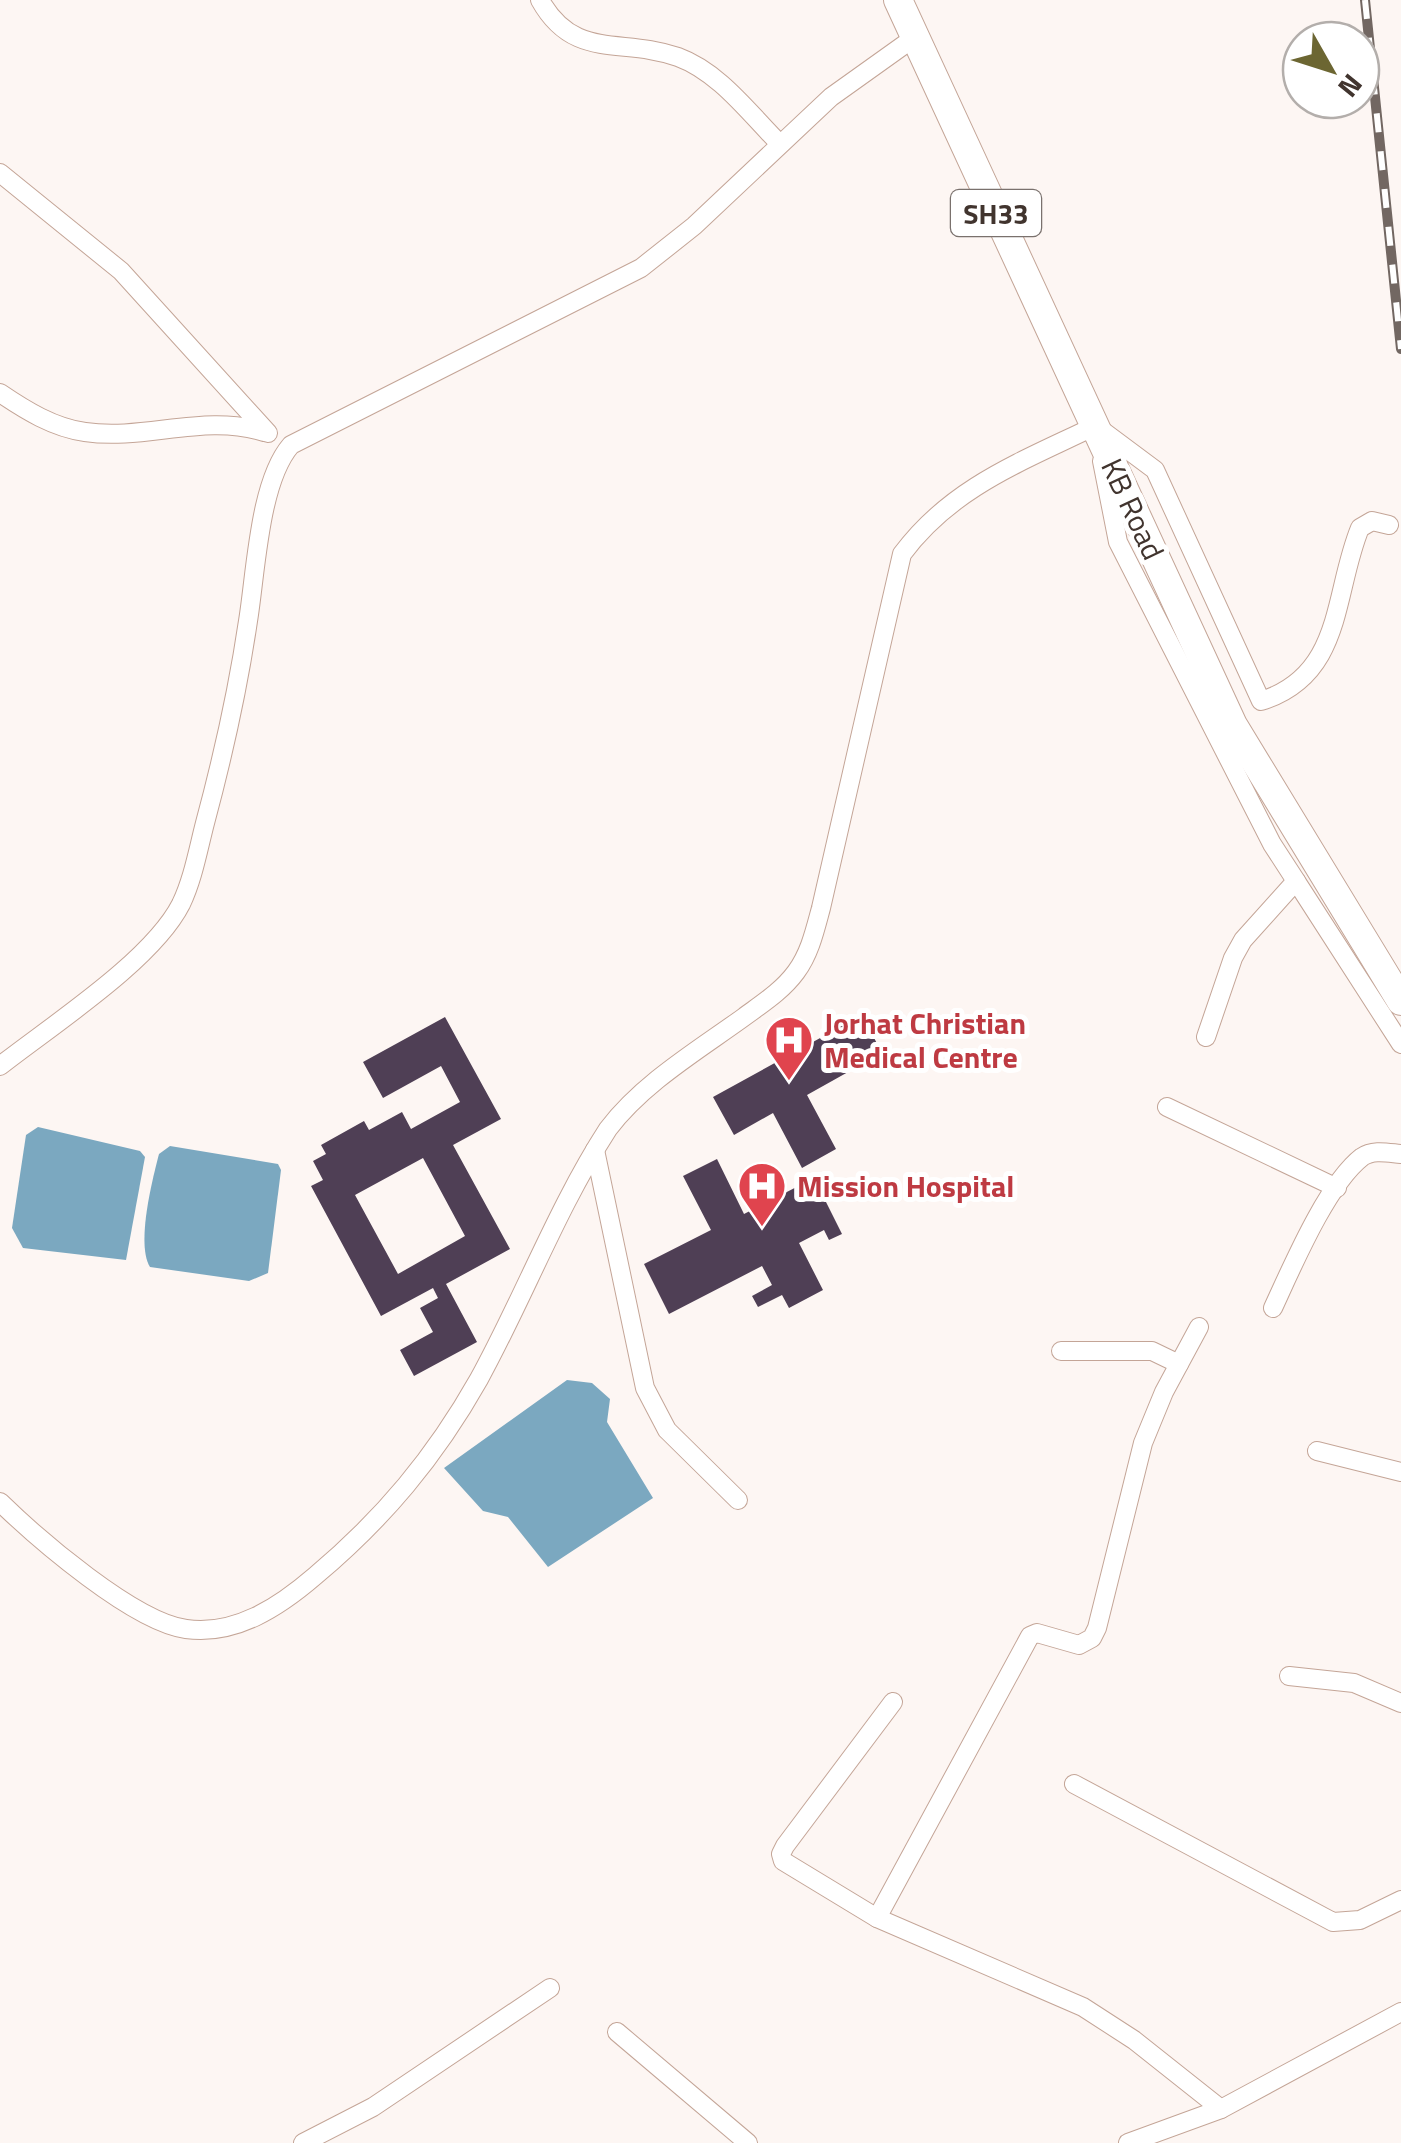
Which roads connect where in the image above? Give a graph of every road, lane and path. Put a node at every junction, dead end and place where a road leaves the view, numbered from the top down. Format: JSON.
{"nodes":[{"id":1,"x":540,"y":0,"type":"edge"},
{"id":2,"x":898,"y":0,"type":"edge"},
{"id":3,"x":915,"y":37,"type":"junction"},
{"id":4,"x":779,"y":144,"type":"junction"},
{"id":5,"x":0,"y":173,"type":"edge"},
{"id":6,"x":0,"y":393,"type":"edge"},
{"id":7,"x":1095,"y":426,"type":"junction"},
{"id":8,"x":268,"y":433,"type":"junction"},
{"id":9,"x":291,"y":445,"type":"junction"},
{"id":10,"x":1388,"y":525,"type":"dead end"},
{"id":11,"x":1296,"y":881,"type":"junction"},
{"id":12,"x":1401,"y":1001,"type":"edge"},
{"id":13,"x":1206,"y":1037,"type":"dead end"},
{"id":14,"x":1401,"y":1044,"type":"edge"},
{"id":15,"x":0,"y":1066,"type":"edge"},
{"id":16,"x":1167,"y":1108,"type":"dead end"},
{"id":17,"x":595,"y":1150,"type":"junction"},
{"id":18,"x":1401,"y":1154,"type":"edge"},
{"id":19,"x":1337,"y":1188,"type":"junction"},
{"id":20,"x":1273,"y":1308,"type":"dead end"},
{"id":21,"x":1199,"y":1327,"type":"dead end"},
{"id":22,"x":1061,"y":1351,"type":"dead end"},
{"id":23,"x":1178,"y":1364,"type":"junction"},
{"id":24,"x":1317,"y":1452,"type":"dead end"},
{"id":25,"x":1401,"y":1472,"type":"edge"},
{"id":26,"x":738,"y":1500,"type":"dead end"},
{"id":27,"x":0,"y":1502,"type":"edge"},
{"id":28,"x":1290,"y":1676,"type":"dead end"},
{"id":29,"x":893,"y":1702,"type":"dead end"},
{"id":30,"x":1401,"y":1703,"type":"edge"},
{"id":31,"x":1074,"y":1784,"type":"dead end"},
{"id":32,"x":1401,"y":1900,"type":"edge"},
{"id":33,"x":877,"y":1918,"type":"junction"},
{"id":34,"x":550,"y":1988,"type":"dead end"},
{"id":35,"x":1401,"y":2012,"type":"edge"},
{"id":36,"x":617,"y":2032,"type":"dead end"},
{"id":37,"x":1221,"y":2109,"type":"junction"},
{"id":38,"x":303,"y":2143,"type":"edge"},
{"id":39,"x":748,"y":2143,"type":"edge"},
{"id":40,"x":1128,"y":2143,"type":"edge"}],
"edges":[{"from":1,"to":4,"type":"street"},
{"from":2,"to":3,"type":"main road","name":"KB Road","number":"SH33"},
{"from":3,"to":4,"type":"street"},
{"from":3,"to":7,"type":"main road","name":"KB Road","number":"SH33"},
{"from":4,"to":9,"type":"street"},
{"from":5,"to":8,"type":"street"},
{"from":6,"to":8,"type":"street"},
{"from":7,"to":10,"type":"street"},
{"from":7,"to":11,"type":"street"},
{"from":7,"to":12,"type":"main road","name":"KB Road","number":"SH33"},
{"from":7,"to":17,"type":"street"},
{"from":8,"to":9,"type":"street"},
{"from":9,"to":15,"type":"street"},
{"from":11,"to":13,"type":"street"},
{"from":11,"to":14,"type":"street"},
{"from":16,"to":19,"type":"street"},
{"from":17,"to":26,"type":"street"},
{"from":17,"to":27,"type":"street"},
{"from":18,"to":19,"type":"street"},
{"from":19,"to":20,"type":"street"},
{"from":21,"to":23,"type":"street"},
{"from":22,"to":23,"type":"street"},
{"from":23,"to":33,"type":"street"},
{"from":24,"to":25,"type":"street"},
{"from":28,"to":30,"type":"street"},
{"from":29,"to":33,"type":"street"},
{"from":31,"to":32,"type":"street"},
{"from":33,"to":37,"type":"street"},
{"from":34,"to":38,"type":"street"},
{"from":35,"to":37,"type":"street"},
{"from":36,"to":39,"type":"street"},
{"from":37,"to":40,"type":"street"}]}
